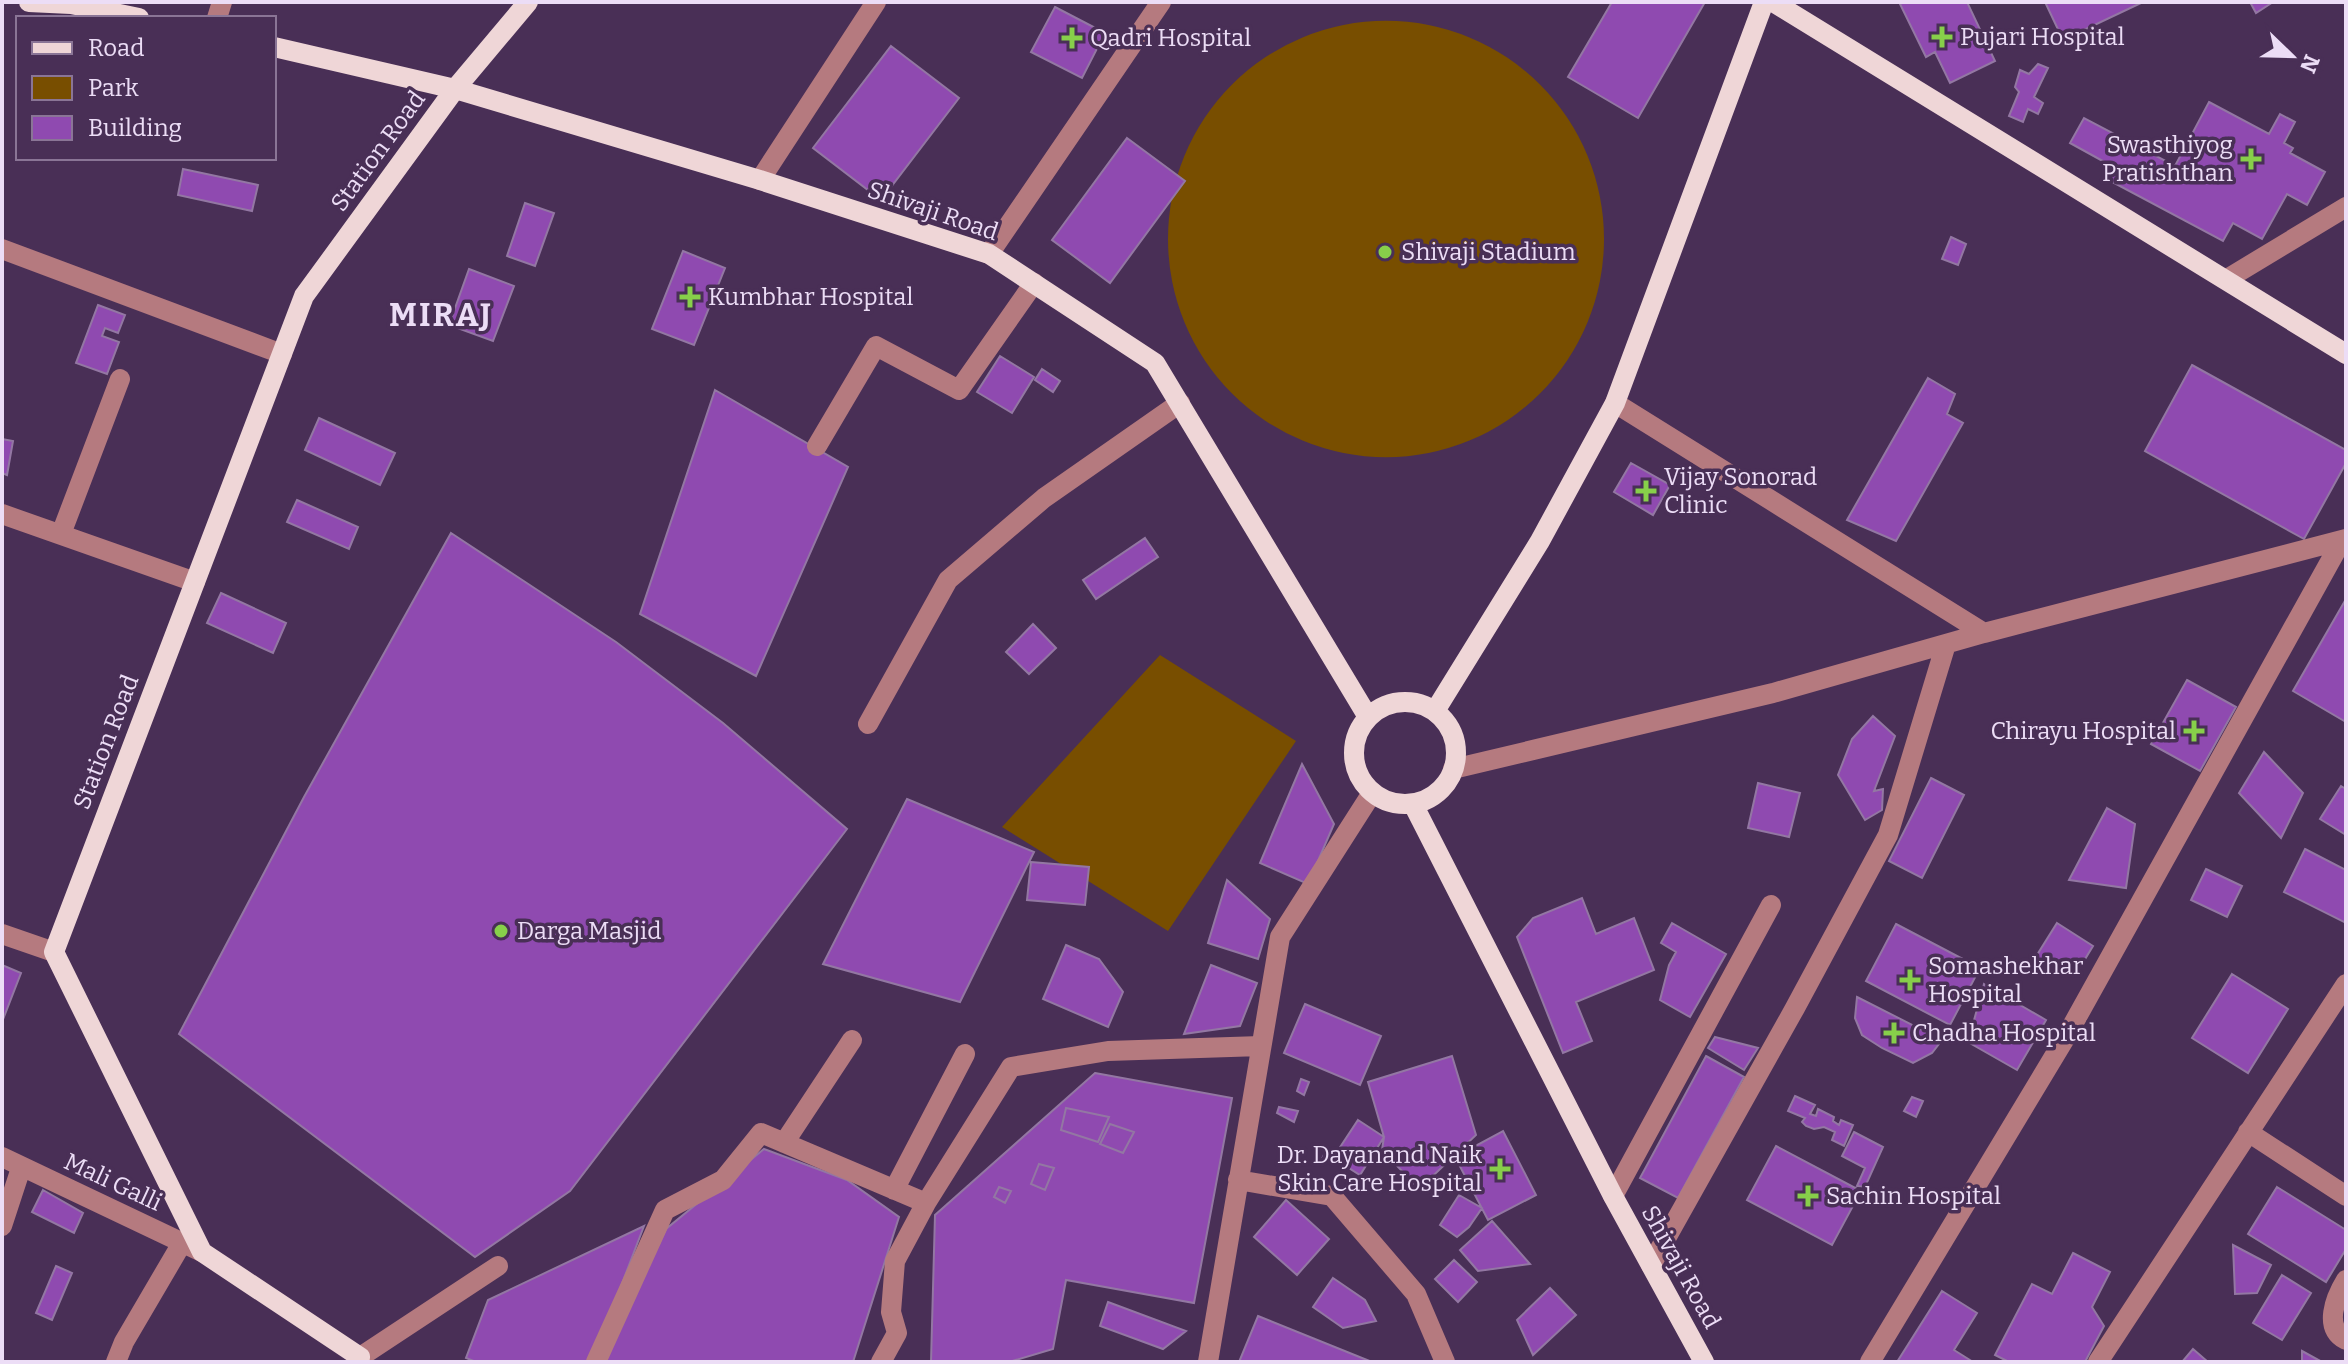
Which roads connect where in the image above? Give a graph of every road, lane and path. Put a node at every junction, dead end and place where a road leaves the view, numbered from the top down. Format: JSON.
{"nodes":[{"id":1,"x":29,"y":2,"type":"edge"},
{"id":2,"x":528,"y":2,"type":"edge"},
{"id":3,"x":876,"y":2,"type":"edge"},
{"id":4,"x":1161,"y":2,"type":"edge"},
{"id":5,"x":1764,"y":2,"type":"edge"},
{"id":6,"x":1773,"y":2,"type":"edge"},
{"id":7,"x":129,"y":16,"type":"edge"},
{"id":8,"x":276,"y":47,"type":"edge"},
{"id":9,"x":455,"y":89,"type":"junction"},
{"id":10,"x":760,"y":180,"type":"junction"},
{"id":11,"x":2346,"y":207,"type":"edge"},
{"id":12,"x":2,"y":249,"type":"edge"},
{"id":13,"x":989,"y":254,"type":"junction"},
{"id":14,"x":2227,"y":279,"type":"junction"},
{"id":15,"x":1034,"y":283,"type":"junction"},
{"id":16,"x":282,"y":354,"type":"junction"},
{"id":17,"x":2346,"y":354,"type":"edge"},
{"id":18,"x":120,"y":379,"type":"dead end"},
{"id":19,"x":1180,"y":403,"type":"junction"},
{"id":20,"x":1615,"y":403,"type":"junction"},
{"id":21,"x":817,"y":446,"type":"dead end"},
{"id":22,"x":2,"y":514,"type":"edge"},
{"id":23,"x":61,"y":534,"type":"junction"},
{"id":24,"x":2344,"y":540,"type":"edge"},
{"id":25,"x":195,"y":582,"type":"junction"},
{"id":26,"x":1984,"y":633,"type":"junction"},
{"id":27,"x":1946,"y":644,"type":"junction"},
{"id":28,"x":1435,"y":711,"type":"junction"},
{"id":29,"x":1368,"y":717,"type":"junction"},
{"id":30,"x":868,"y":724,"type":"dead end"},
{"id":31,"x":1453,"y":769,"type":"junction"},
{"id":32,"x":1372,"y":793,"type":"junction"},
{"id":33,"x":1413,"y":804,"type":"junction"},
{"id":34,"x":1771,"y":905,"type":"dead end"},
{"id":35,"x":2,"y":934,"type":"edge"},
{"id":36,"x":54,"y":952,"type":"junction"},
{"id":37,"x":2346,"y":984,"type":"edge"},
{"id":38,"x":852,"y":1040,"type":"dead end"},
{"id":39,"x":1261,"y":1046,"type":"junction"},
{"id":40,"x":965,"y":1054,"type":"dead end"},
{"id":41,"x":2248,"y":1132,"type":"junction"},
{"id":42,"x":784,"y":1143,"type":"junction"},
{"id":43,"x":2,"y":1157,"type":"edge"},
{"id":44,"x":21,"y":1168,"type":"junction"},
{"id":45,"x":1238,"y":1180,"type":"junction"},
{"id":46,"x":894,"y":1190,"type":"junction"},
{"id":47,"x":1613,"y":1196,"type":"junction"},
{"id":48,"x":2346,"y":1196,"type":"edge"},
{"id":49,"x":926,"y":1203,"type":"junction"},
{"id":50,"x":2,"y":1226,"type":"edge"},
{"id":51,"x":182,"y":1243,"type":"junction"},
{"id":52,"x":202,"y":1252,"type":"junction"},
{"id":53,"x":1651,"y":1265,"type":"junction"},
{"id":54,"x":498,"y":1266,"type":"dead end"},
{"id":55,"x":2346,"y":1280,"type":"edge"},
{"id":56,"x":2346,"y":1340,"type":"edge"},
{"id":57,"x":360,"y":1360,"type":"edge"},
{"id":58,"x":116,"y":1362,"type":"edge"},
{"id":59,"x":596,"y":1362,"type":"edge"},
{"id":60,"x":881,"y":1362,"type":"edge"},
{"id":61,"x":1208,"y":1362,"type":"edge"},
{"id":62,"x":1445,"y":1362,"type":"edge"},
{"id":63,"x":1704,"y":1362,"type":"edge"},
{"id":64,"x":1870,"y":1362,"type":"edge"},
{"id":65,"x":2098,"y":1362,"type":"edge"}],
"edges":[{"from":1,"to":7,"type":"main road"},
{"from":2,"to":9,"type":"main road","name":"Station Road"},
{"from":3,"to":10,"type":"street"},
{"from":4,"to":13,"type":"street"},
{"from":5,"to":20,"type":"main road"},
{"from":6,"to":14,"type":"main road"},
{"from":8,"to":9,"type":"main road","name":"Shivaji Road"},
{"from":9,"to":10,"type":"main road","name":"Shivaji Road"},
{"from":9,"to":16,"type":"main road","name":"Station Road"},
{"from":10,"to":13,"type":"main road","name":"Shivaji Road"},
{"from":11,"to":14,"type":"street"},
{"from":12,"to":16,"type":"street"},
{"from":13,"to":15,"type":"main road","name":"Shivaji Road"},
{"from":14,"to":17,"type":"main road"},
{"from":15,"to":19,"type":"main road","name":"Shivaji Road"},
{"from":15,"to":21,"type":"street"},
{"from":16,"to":25,"type":"main road","name":"Station Road"},
{"from":18,"to":23,"type":"street"},
{"from":19,"to":29,"type":"main road","name":"Shivaji Road"},
{"from":19,"to":30,"type":"street"},
{"from":20,"to":26,"type":"street"},
{"from":20,"to":28,"type":"main road"},
{"from":22,"to":23,"type":"street"},
{"from":23,"to":25,"type":"street"},
{"from":24,"to":26,"type":"street"},
{"from":24,"to":64,"type":"street"},
{"from":25,"to":36,"type":"main road","name":"Station Road"},
{"from":26,"to":27,"type":"street"},
{"from":27,"to":31,"type":"street"},
{"from":27,"to":53,"type":"street"},
{"from":28,"to":29,"type":"main road"},
{"from":28,"to":31,"type":"main road"},
{"from":29,"to":32,"type":"main road"},
{"from":31,"to":33,"type":"main road"},
{"from":32,"to":33,"type":"main road"},
{"from":32,"to":39,"type":"street"},
{"from":33,"to":47,"type":"main road","name":"Shivaji Road"},
{"from":34,"to":47,"type":"street"},
{"from":35,"to":36,"type":"street"},
{"from":36,"to":52,"type":"main road"},
{"from":37,"to":41,"type":"street"},
{"from":38,"to":42,"type":"street"},
{"from":39,"to":45,"type":"street"},
{"from":39,"to":49,"type":"street"},
{"from":40,"to":46,"type":"street"},
{"from":41,"to":48,"type":"street"},
{"from":41,"to":65,"type":"street"},
{"from":42,"to":46,"type":"street"},
{"from":42,"to":59,"type":"street"},
{"from":43,"to":44,"type":"street","name":"Mali Galli"},
{"from":44,"to":50,"type":"street"},
{"from":44,"to":51,"type":"street","name":"Mali Galli"},
{"from":45,"to":61,"type":"street"},
{"from":45,"to":62,"type":"street"},
{"from":46,"to":49,"type":"street"},
{"from":47,"to":53,"type":"main road","name":"Shivaji Road"},
{"from":49,"to":60,"type":"street"},
{"from":51,"to":52,"type":"street","name":"Mali Galli"},
{"from":51,"to":58,"type":"street"},
{"from":52,"to":57,"type":"main road"},
{"from":53,"to":63,"type":"main road","name":"Shivaji Road"},
{"from":54,"to":57,"type":"street"},
{"from":55,"to":56,"type":"street"}]}
